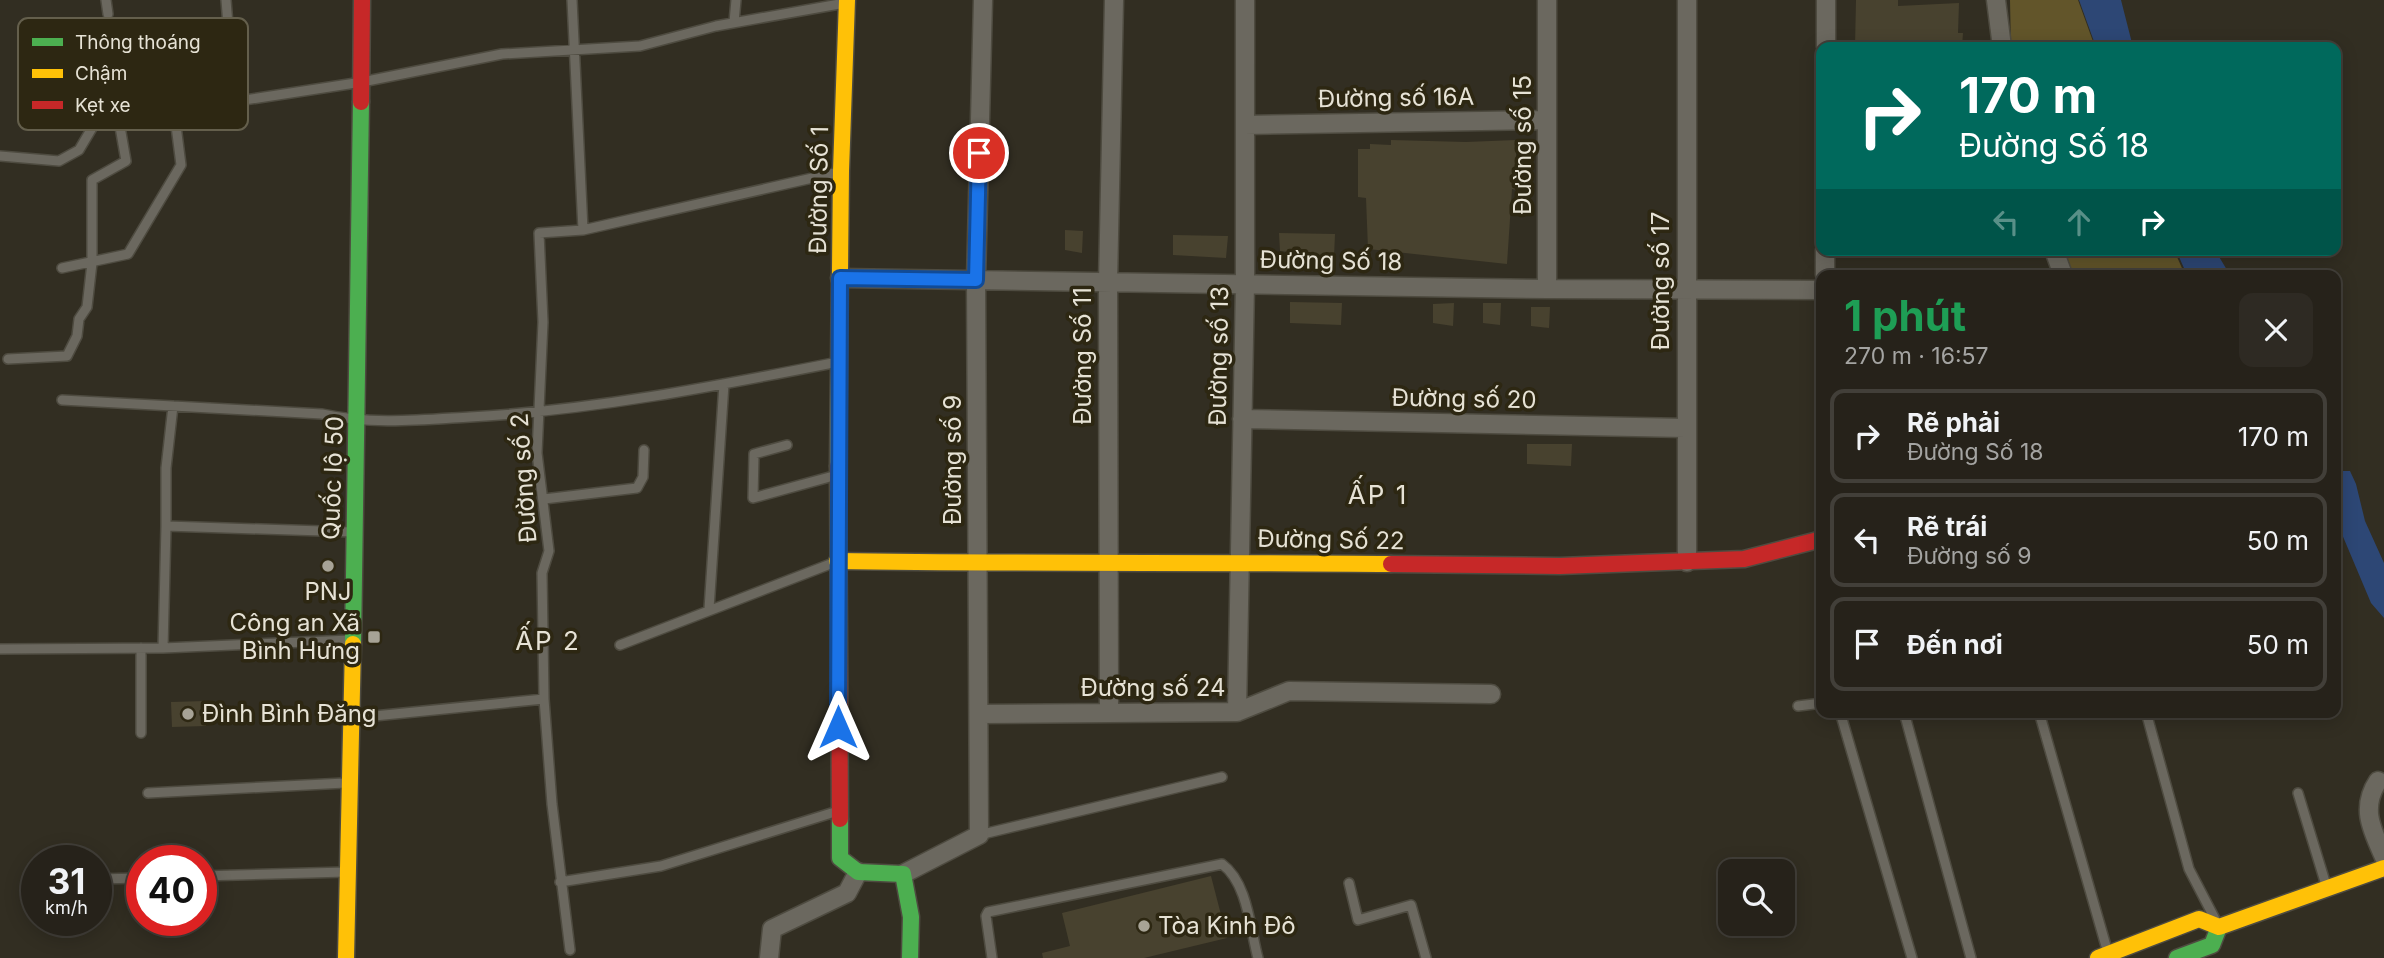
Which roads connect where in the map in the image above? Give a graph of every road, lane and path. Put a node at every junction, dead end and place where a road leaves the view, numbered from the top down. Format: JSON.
{"nodes":[{"id":1,"x":106,"y":0,"type":"edge"},
{"id":2,"x":226,"y":0,"type":"edge"},
{"id":3,"x":362,"y":0,"type":"edge"},
{"id":4,"x":572,"y":0,"type":"edge"},
{"id":5,"x":736,"y":0,"type":"edge"},
{"id":6,"x":983,"y":0,"type":"edge"},
{"id":7,"x":1114,"y":0,"type":"edge"},
{"id":8,"x":1245,"y":0,"type":"edge"},
{"id":9,"x":1547,"y":0,"type":"edge"},
{"id":10,"x":1687,"y":0,"type":"edge"},
{"id":11,"x":1826,"y":0,"type":"edge"},
{"id":12,"x":1996,"y":0,"type":"edge"},
{"id":13,"x":847,"y":1,"type":"edge"},
{"id":14,"x":108,"y":14,"type":"dead end"},
{"id":15,"x":227,"y":18,"type":"edge"},
{"id":16,"x":734,"y":22,"type":"junction"},
{"id":17,"x":1826,"y":42,"type":"edge"},
{"id":18,"x":2001,"y":42,"type":"edge"},
{"id":19,"x":573,"y":48,"type":"junction"},
{"id":20,"x":362,"y":82,"type":"junction"},
{"id":21,"x":248,"y":98,"type":"edge"},
{"id":22,"x":1547,"y":120,"type":"junction"},
{"id":23,"x":1245,"y":125,"type":"junction"},
{"id":24,"x":91,"y":130,"type":"edge"},
{"id":25,"x":121,"y":130,"type":"edge"},
{"id":26,"x":177,"y":130,"type":"edge"},
{"id":27,"x":0,"y":156,"type":"edge"},
{"id":28,"x":841,"y":171,"type":"junction"},
{"id":29,"x":583,"y":230,"type":"junction"},
{"id":30,"x":92,"y":264,"type":"junction"},
{"id":31,"x":62,"y":268,"type":"dead end"},
{"id":32,"x":840,"y":278,"type":"junction"},
{"id":33,"x":976,"y":280,"type":"junction"},
{"id":34,"x":1108,"y":282,"type":"junction"},
{"id":35,"x":1245,"y":284,"type":"junction"},
{"id":36,"x":1547,"y":289,"type":"junction"},
{"id":37,"x":1686,"y":290,"type":"junction"},
{"id":38,"x":1816,"y":290,"type":"edge"},
{"id":39,"x":8,"y":359,"type":"dead end"},
{"id":40,"x":839,"y":361,"type":"junction"},
{"id":41,"x":724,"y":384,"type":"junction"},
{"id":42,"x":62,"y":400,"type":"dead end"},
{"id":43,"x":173,"y":406,"type":"junction"},
{"id":44,"x":537,"y":413,"type":"junction"},
{"id":45,"x":1242,"y":419,"type":"junction"},
{"id":46,"x":358,"y":422,"type":"junction"},
{"id":47,"x":1685,"y":428,"type":"junction"},
{"id":48,"x":787,"y":445,"type":"dead end"},
{"id":49,"x":645,"y":450,"type":"dead end"},
{"id":50,"x":838,"y":475,"type":"junction"},
{"id":51,"x":544,"y":499,"type":"junction"},
{"id":52,"x":166,"y":526,"type":"junction"},
{"id":53,"x":355,"y":532,"type":"junction"},
{"id":54,"x":1816,"y":541,"type":"edge"},
{"id":55,"x":837,"y":561,"type":"junction"},
{"id":56,"x":1239,"y":562,"type":"junction"},
{"id":57,"x":1687,"y":562,"type":"junction"},
{"id":58,"x":978,"y":564,"type":"junction"},
{"id":59,"x":1108,"y":565,"type":"junction"},
{"id":60,"x":709,"y":609,"type":"junction"},
{"id":61,"x":353,"y":640,"type":"junction"},
{"id":62,"x":620,"y":645,"type":"dead end"},
{"id":63,"x":141,"y":648,"type":"junction"},
{"id":64,"x":163,"y":648,"type":"junction"},
{"id":65,"x":0,"y":649,"type":"edge"},
{"id":66,"x":1491,"y":694,"type":"dead end"},
{"id":67,"x":544,"y":699,"type":"junction"},
{"id":68,"x":1816,"y":704,"type":"edge"},
{"id":69,"x":1798,"y":706,"type":"dead end"},
{"id":70,"x":1109,"y":712,"type":"junction"},
{"id":71,"x":1237,"y":712,"type":"junction"},
{"id":72,"x":979,"y":714,"type":"junction"},
{"id":73,"x":352,"y":718,"type":"junction"},
{"id":74,"x":1842,"y":718,"type":"edge"},
{"id":75,"x":1906,"y":718,"type":"edge"},
{"id":76,"x":2041,"y":718,"type":"edge"},
{"id":77,"x":2148,"y":718,"type":"edge"},
{"id":78,"x":141,"y":733,"type":"dead end"},
{"id":79,"x":1222,"y":777,"type":"dead end"},
{"id":80,"x":2378,"y":781,"type":"dead end"},
{"id":81,"x":351,"y":782,"type":"junction"},
{"id":82,"x":148,"y":793,"type":"dead end"},
{"id":83,"x":2298,"y":793,"type":"dead end"},
{"id":84,"x":838,"y":811,"type":"junction"},
{"id":85,"x":979,"y":835,"type":"junction"},
{"id":86,"x":2384,"y":857,"type":"edge"},
{"id":87,"x":2384,"y":868,"type":"edge"},
{"id":88,"x":347,"y":872,"type":"junction"},
{"id":89,"x":858,"y":872,"type":"junction"},
{"id":90,"x":903,"y":874,"type":"junction"},
{"id":91,"x":217,"y":876,"type":"edge"},
{"id":92,"x":560,"y":882,"type":"junction"},
{"id":93,"x":1349,"y":883,"type":"dead end"},
{"id":94,"x":2327,"y":890,"type":"junction"},
{"id":95,"x":2219,"y":927,"type":"junction"},
{"id":96,"x":570,"y":950,"type":"dead end"},
{"id":97,"x":2103,"y":956,"type":"edge"},
{"id":98,"x":346,"y":958,"type":"edge"},
{"id":99,"x":769,"y":958,"type":"edge"},
{"id":100,"x":910,"y":958,"type":"edge"},
{"id":101,"x":992,"y":958,"type":"edge"},
{"id":102,"x":1258,"y":958,"type":"edge"},
{"id":103,"x":1426,"y":958,"type":"edge"},
{"id":104,"x":1912,"y":958,"type":"edge"},
{"id":105,"x":1971,"y":958,"type":"edge"},
{"id":106,"x":2177,"y":958,"type":"edge"}],
"edges":[{"from":1,"to":14,"type":"lane"},
{"from":2,"to":15,"type":"lane"},
{"from":3,"to":20,"type":"street","name":"Quốc lộ 50"},
{"from":4,"to":19,"type":"lane"},
{"from":5,"to":16,"type":"lane"},
{"from":6,"to":33,"type":"street","name":"Đường số 9"},
{"from":7,"to":34,"type":"street","name":"Đường Số 11"},
{"from":8,"to":23,"type":"street","name":"Đường số 13"},
{"from":9,"to":22,"type":"street","name":"Đường số 15"},
{"from":10,"to":37,"type":"street","name":"Đường số 17"},
{"from":11,"to":17,"type":"street"},
{"from":12,"to":18,"type":"street"},
{"from":13,"to":16,"type":"lane"},
{"from":13,"to":28,"type":"street","name":"Đường Số 1"},
{"from":16,"to":19,"type":"lane"},
{"from":19,"to":20,"type":"lane"},
{"from":19,"to":29,"type":"lane"},
{"from":20,"to":21,"type":"lane"},
{"from":20,"to":46,"type":"street","name":"Quốc lộ 50"},
{"from":22,"to":23,"type":"street","name":"Đường số 16A"},
{"from":22,"to":36,"type":"street","name":"Đường số 15"},
{"from":23,"to":35,"type":"street","name":"Đường số 13"},
{"from":24,"to":27,"type":"lane"},
{"from":25,"to":30,"type":"lane"},
{"from":26,"to":30,"type":"lane"},
{"from":28,"to":29,"type":"lane"},
{"from":28,"to":32,"type":"street","name":"Đường Số 1"},
{"from":29,"to":44,"type":"lane","name":"Đường số 2"},
{"from":30,"to":31,"type":"lane"},
{"from":30,"to":39,"type":"lane"},
{"from":32,"to":33,"type":"street","name":"Đường Số 18"},
{"from":32,"to":40,"type":"street","name":"Đường Số 1"},
{"from":33,"to":34,"type":"street","name":"Đường Số 18"},
{"from":33,"to":58,"type":"street","name":"Đường số 9"},
{"from":34,"to":35,"type":"street","name":"Đường Số 18"},
{"from":34,"to":59,"type":"street","name":"Đường Số 11"},
{"from":35,"to":36,"type":"street","name":"Đường Số 18"},
{"from":35,"to":45,"type":"street","name":"Đường số 13"},
{"from":36,"to":37,"type":"street","name":"Đường Số 18"},
{"from":37,"to":38,"type":"street","name":"Đường Số 18"},
{"from":37,"to":47,"type":"street","name":"Đường số 17"},
{"from":40,"to":41,"type":"lane"},
{"from":40,"to":50,"type":"street","name":"Đường Số 1"},
{"from":41,"to":44,"type":"lane"},
{"from":41,"to":60,"type":"lane"},
{"from":42,"to":43,"type":"lane"},
{"from":43,"to":46,"type":"lane"},
{"from":43,"to":52,"type":"lane"},
{"from":44,"to":46,"type":"lane"},
{"from":44,"to":51,"type":"lane","name":"Đường số 2"},
{"from":45,"to":47,"type":"street","name":"Đường số 20"},
{"from":45,"to":56,"type":"street","name":"Đường số 13"},
{"from":46,"to":53,"type":"street","name":"Quốc lộ 50"},
{"from":47,"to":57,"type":"street","name":"Đường số 17"},
{"from":48,"to":50,"type":"lane"},
{"from":49,"to":51,"type":"lane"},
{"from":50,"to":55,"type":"street","name":"Đường Số 1"},
{"from":51,"to":67,"type":"lane","name":"Đường số 2"},
{"from":52,"to":53,"type":"lane"},
{"from":52,"to":64,"type":"lane"},
{"from":53,"to":61,"type":"street","name":"Quốc lộ 50"},
{"from":54,"to":57,"type":"street","name":"Đường Số 22"},
{"from":55,"to":58,"type":"street","name":"Đường Số 22"},
{"from":55,"to":60,"type":"lane"},
{"from":55,"to":84,"type":"street","name":"Đường Số 1"},
{"from":56,"to":57,"type":"street","name":"Đường Số 22"},
{"from":56,"to":59,"type":"street","name":"Đường Số 22"},
{"from":56,"to":71,"type":"street","name":"Đường số 13"},
{"from":58,"to":59,"type":"street","name":"Đường Số 22"},
{"from":58,"to":72,"type":"street","name":"Đường số 9"},
{"from":59,"to":70,"type":"street","name":"Đường Số 11"},
{"from":60,"to":62,"type":"lane"},
{"from":61,"to":64,"type":"lane"},
{"from":61,"to":73,"type":"street","name":"Quốc lộ 50"},
{"from":63,"to":64,"type":"lane"},
{"from":63,"to":65,"type":"lane"},
{"from":63,"to":78,"type":"lane"},
{"from":66,"to":71,"type":"street","name":"Đường số 24"},
{"from":67,"to":73,"type":"lane"},
{"from":67,"to":92,"type":"lane","name":"Đường số 2"},
{"from":68,"to":69,"type":"lane"},
{"from":70,"to":71,"type":"street","name":"Đường số 24"},
{"from":70,"to":72,"type":"street","name":"Đường số 24"},
{"from":72,"to":85,"type":"street","name":"Đường số 9"},
{"from":73,"to":81,"type":"street","name":"Quốc lộ 50"},
{"from":74,"to":104,"type":"lane"},
{"from":75,"to":105,"type":"lane"},
{"from":76,"to":97,"type":"lane"},
{"from":77,"to":95,"type":"lane"},
{"from":79,"to":85,"type":"lane"},
{"from":80,"to":86,"type":"street"},
{"from":81,"to":82,"type":"lane"},
{"from":81,"to":88,"type":"street","name":"Quốc lộ 50"},
{"from":83,"to":94,"type":"lane"},
{"from":84,"to":89,"type":"street","name":"Đường Số 1"},
{"from":84,"to":92,"type":"lane"},
{"from":85,"to":90,"type":"street"},
{"from":87,"to":94,"type":"street"},
{"from":88,"to":91,"type":"lane"},
{"from":88,"to":98,"type":"street","name":"Quốc lộ 50"},
{"from":89,"to":90,"type":"street"},
{"from":89,"to":99,"type":"street"},
{"from":90,"to":100,"type":"street"},
{"from":92,"to":96,"type":"lane","name":"Đường số 2"},
{"from":93,"to":103,"type":"lane"},
{"from":94,"to":95,"type":"street"},
{"from":95,"to":97,"type":"street"},
{"from":95,"to":106,"type":"street"},
{"from":101,"to":102,"type":"lane"}]}
